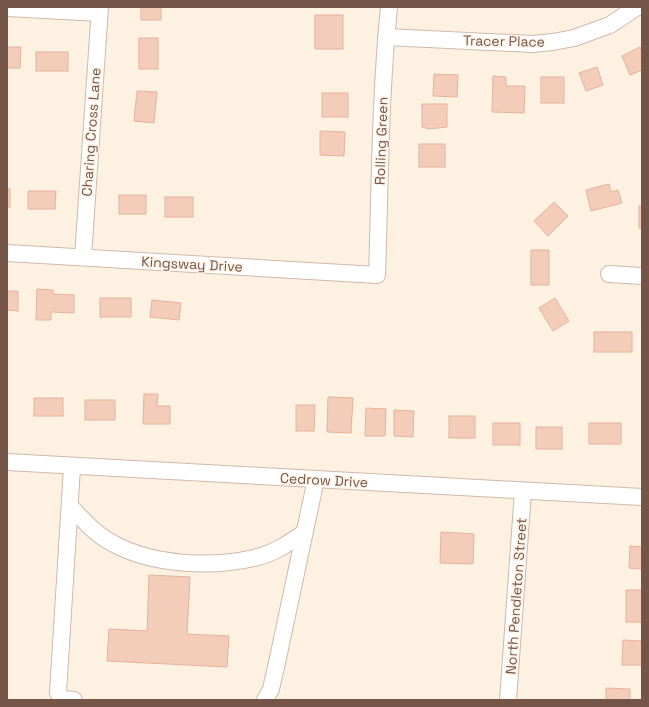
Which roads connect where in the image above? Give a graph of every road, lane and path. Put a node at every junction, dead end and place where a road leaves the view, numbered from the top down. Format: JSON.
{"nodes":[{"id":1,"x":389,"y":7,"type":"edge"},
{"id":2,"x":637,"y":7,"type":"edge"},
{"id":3,"x":7,"y":8,"type":"edge"},
{"id":4,"x":100,"y":10,"type":"edge"},
{"id":5,"x":386,"y":37,"type":"junction"},
{"id":6,"x":7,"y":254,"type":"edge"},
{"id":7,"x":83,"y":257,"type":"junction"},
{"id":8,"x":609,"y":274,"type":"dead end"},
{"id":9,"x":377,"y":275,"type":"joint"},
{"id":10,"x":642,"y":276,"type":"edge"},
{"id":11,"x":7,"y":462,"type":"edge"},
{"id":12,"x":72,"y":467,"type":"junction"},
{"id":13,"x":316,"y":480,"type":"junction"},
{"id":14,"x":523,"y":491,"type":"junction"},
{"id":15,"x":642,"y":497,"type":"edge"},
{"id":16,"x":70,"y":506,"type":"junction"},
{"id":17,"x":305,"y":532,"type":"junction"},
{"id":18,"x":74,"y":700,"type":"edge"},
{"id":19,"x":265,"y":700,"type":"edge"},
{"id":20,"x":508,"y":700,"type":"edge"}],
"edges":[{"from":1,"to":5,"type":"street","name":"Rolling Green"},
{"from":2,"to":5,"type":"street","name":"Tracer Place"},
{"from":3,"to":4,"type":"street"},
{"from":4,"to":7,"type":"street","name":"Charing Cross Lane"},
{"from":5,"to":9,"type":"street","name":"Rolling Green"},
{"from":6,"to":7,"type":"street","name":"Kingsway Drive"},
{"from":7,"to":9,"type":"street","name":"Kingsway Drive"},
{"from":8,"to":10,"type":"street"},
{"from":11,"to":12,"type":"street","name":"Cedrow Drive"},
{"from":12,"to":13,"type":"street","name":"Cedrow Drive"},
{"from":12,"to":16,"type":"street"},
{"from":13,"to":14,"type":"street","name":"Cedrow Drive"},
{"from":13,"to":17,"type":"street"},
{"from":14,"to":15,"type":"street","name":"Cedrow Drive"},
{"from":14,"to":20,"type":"street","name":"North Pendleton Street"},
{"from":16,"to":17,"type":"street"},
{"from":16,"to":18,"type":"street"},
{"from":17,"to":19,"type":"street"}]}
